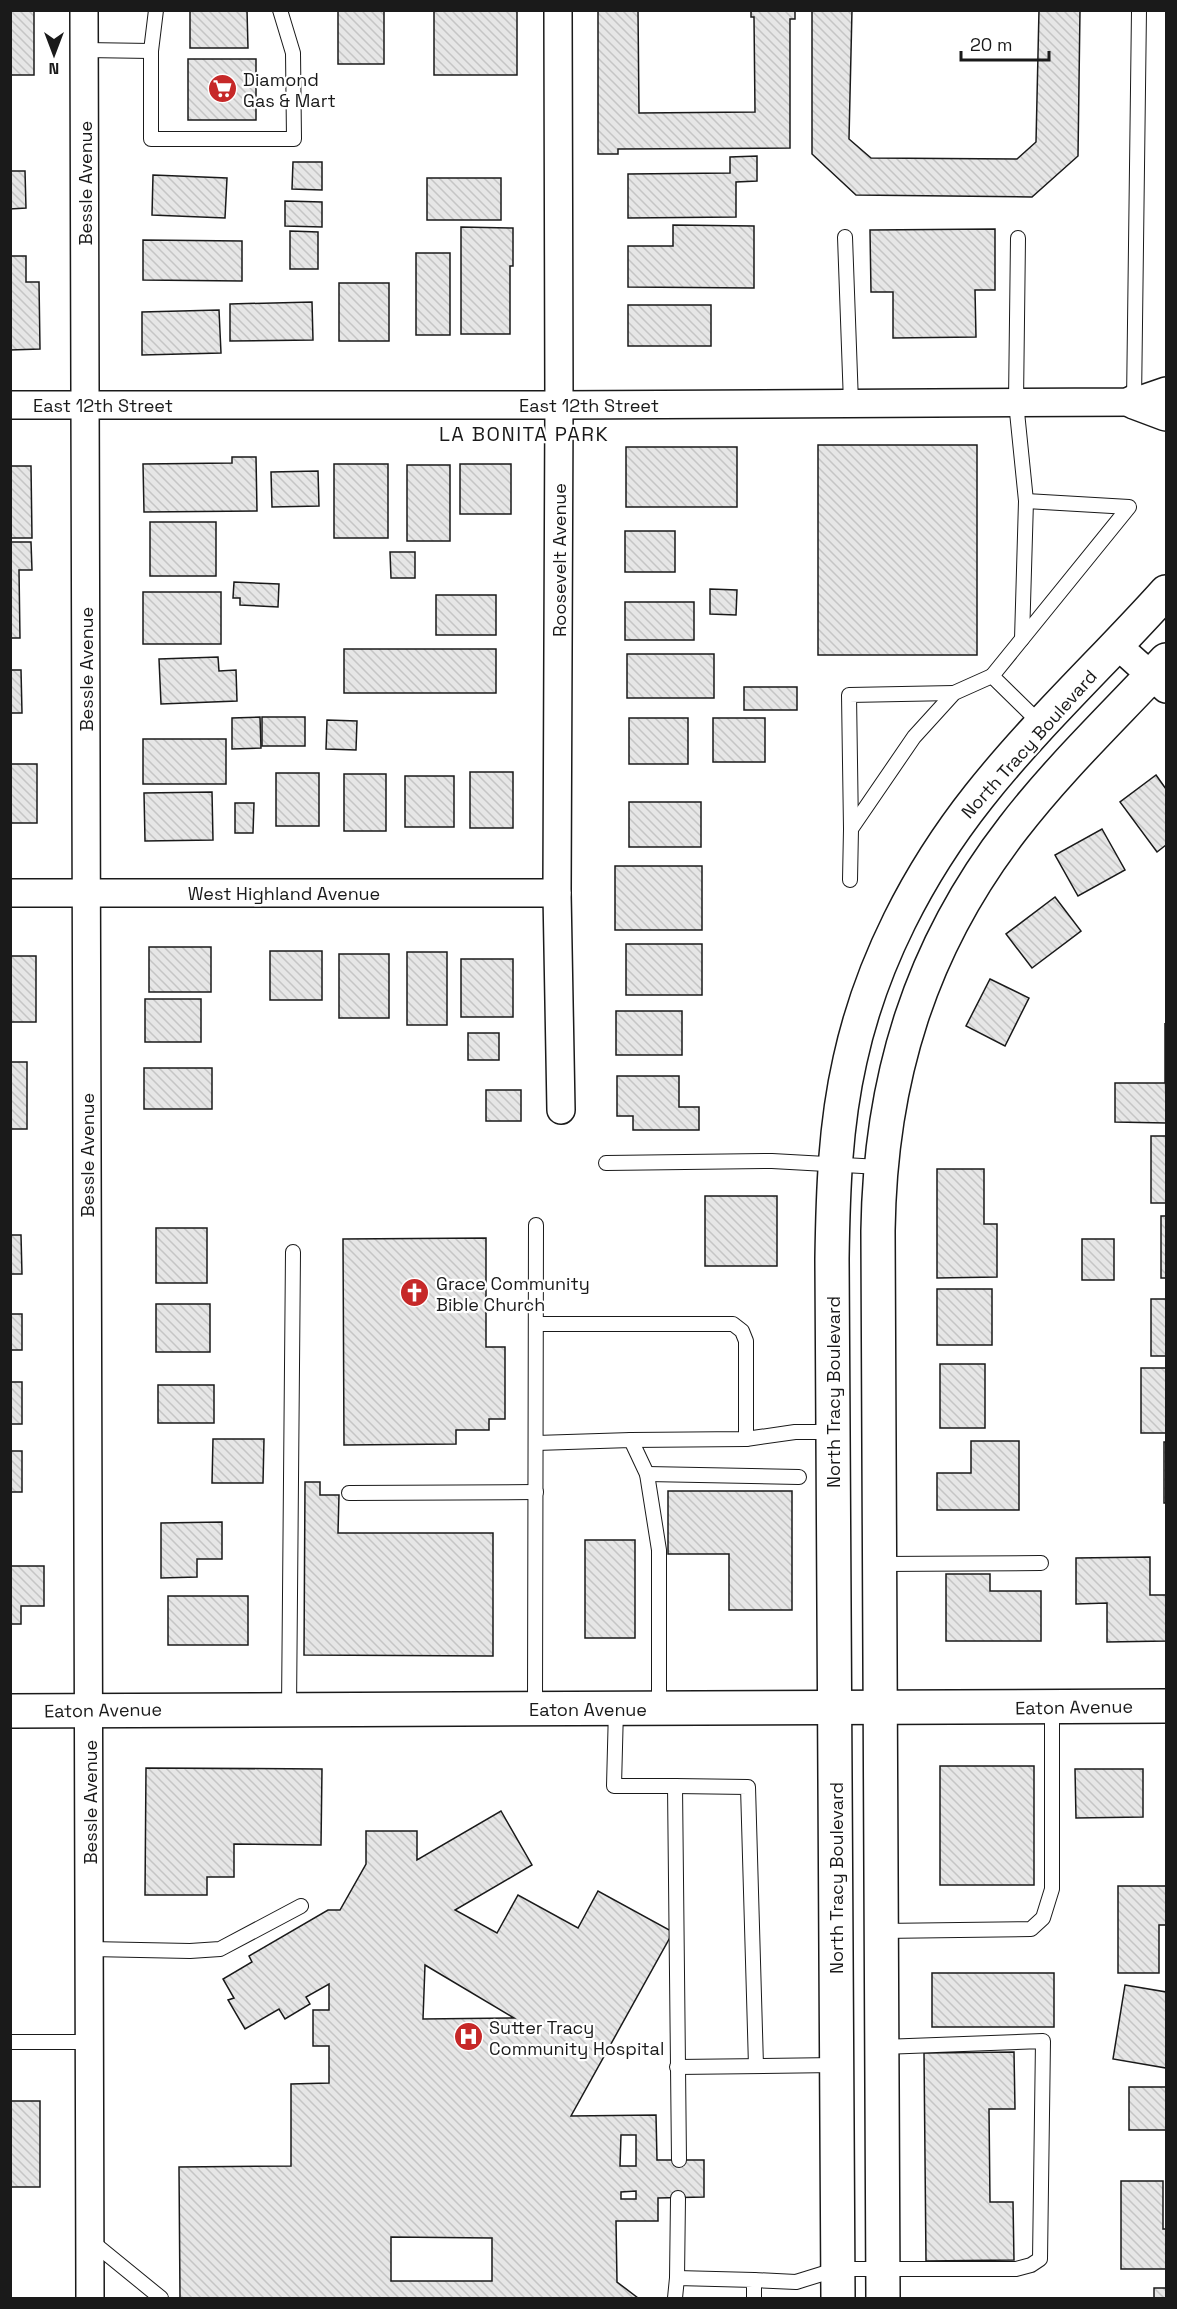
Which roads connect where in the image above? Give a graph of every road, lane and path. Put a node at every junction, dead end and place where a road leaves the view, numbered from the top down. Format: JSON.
{"nodes":[{"id":1,"x":84,"y":10,"type":"edge"},
{"id":2,"x":156,"y":10,"type":"edge"},
{"id":3,"x":280,"y":10,"type":"edge"},
{"id":4,"x":558,"y":10,"type":"edge"},
{"id":5,"x":1139,"y":10,"type":"edge"},
{"id":6,"x":85,"y":50,"type":"junction"},
{"id":7,"x":151,"y":51,"type":"junction"},
{"id":8,"x":845,"y":237,"type":"dead end"},
{"id":9,"x":1018,"y":238,"type":"dead end"},
{"id":10,"x":1167,"y":391,"type":"edge"},
{"id":11,"x":1016,"y":402,"type":"junction"},
{"id":12,"x":1134,"y":402,"type":"junction"},
{"id":13,"x":850,"y":403,"type":"junction"},
{"id":14,"x":10,"y":405,"type":"edge"},
{"id":15,"x":86,"y":405,"type":"junction"},
{"id":16,"x":559,"y":405,"type":"junction"},
{"id":17,"x":1167,"y":414,"type":"edge"},
{"id":18,"x":1026,"y":501,"type":"junction"},
{"id":19,"x":1167,"y":592,"type":"edge"},
{"id":20,"x":1022,"y":639,"type":"junction"},
{"id":21,"x":1118,"y":646,"type":"junction"},
{"id":22,"x":1161,"y":675,"type":"edge"},
{"id":23,"x":992,"y":676,"type":"junction"},
{"id":24,"x":954,"y":693,"type":"junction"},
{"id":25,"x":1042,"y":725,"type":"junction"},
{"id":26,"x":850,"y":829,"type":"junction"},
{"id":27,"x":850,"y":880,"type":"dead end"},
{"id":28,"x":10,"y":893,"type":"edge"},
{"id":29,"x":86,"y":893,"type":"junction"},
{"id":30,"x":557,"y":893,"type":"junction"},
{"id":31,"x":561,"y":1110,"type":"dead end"},
{"id":32,"x":606,"y":1163,"type":"dead end"},
{"id":33,"x":835,"y":1164,"type":"junction"},
{"id":34,"x":880,"y":1167,"type":"junction"},
{"id":35,"x":536,"y":1225,"type":"dead end"},
{"id":36,"x":293,"y":1252,"type":"dead end"},
{"id":37,"x":537,"y":1324,"type":"junction"},
{"id":38,"x":832,"y":1432,"type":"junction"},
{"id":39,"x":746,"y":1439,"type":"junction"},
{"id":40,"x":631,"y":1440,"type":"junction"},
{"id":41,"x":536,"y":1443,"type":"junction"},
{"id":42,"x":648,"y":1474,"type":"junction"},
{"id":43,"x":799,"y":1477,"type":"dead end"},
{"id":44,"x":536,"y":1492,"type":"junction"},
{"id":45,"x":349,"y":1493,"type":"dead end"},
{"id":46,"x":1041,"y":1563,"type":"dead end"},
{"id":47,"x":880,"y":1564,"type":"junction"},
{"id":48,"x":1167,"y":1706,"type":"edge"},
{"id":49,"x":535,"y":1708,"type":"junction"},
{"id":50,"x":880,"y":1708,"type":"junction"},
{"id":51,"x":1052,"y":1708,"type":"junction"},
{"id":52,"x":289,"y":1709,"type":"junction"},
{"id":53,"x":616,"y":1709,"type":"junction"},
{"id":54,"x":659,"y":1709,"type":"junction"},
{"id":55,"x":835,"y":1709,"type":"junction"},
{"id":56,"x":90,"y":1710,"type":"junction"},
{"id":57,"x":10,"y":1711,"type":"edge"},
{"id":58,"x":675,"y":1786,"type":"junction"},
{"id":59,"x":301,"y":1906,"type":"dead end"},
{"id":60,"x":881,"y":1931,"type":"junction"},
{"id":61,"x":90,"y":1948,"type":"junction"},
{"id":62,"x":10,"y":2042,"type":"edge"},
{"id":63,"x":90,"y":2042,"type":"junction"},
{"id":64,"x":882,"y":2048,"type":"junction"},
{"id":65,"x":836,"y":2065,"type":"junction"},
{"id":66,"x":756,"y":2066,"type":"junction"},
{"id":67,"x":677,"y":2067,"type":"junction"},
{"id":68,"x":678,"y":2160,"type":"dead end"},
{"id":69,"x":678,"y":2198,"type":"dead end"},
{"id":70,"x":90,"y":2240,"type":"junction"},
{"id":71,"x":676,"y":2278,"type":"junction"},
{"id":72,"x":753,"y":2280,"type":"junction"},
{"id":73,"x":838,"y":2284,"type":"edge"},
{"id":74,"x":884,"y":2284,"type":"edge"},
{"id":75,"x":90,"y":2298,"type":"edge"},
{"id":76,"x":161,"y":2298,"type":"edge"},
{"id":77,"x":675,"y":2298,"type":"edge"},
{"id":78,"x":754,"y":2298,"type":"edge"}],
"edges":[{"from":1,"to":6,"type":"street","name":"Bessle Avenue"},
{"from":2,"to":7,"type":"lane"},
{"from":3,"to":7,"type":"lane"},
{"from":4,"to":16,"type":"street","name":"Roosevelt Avenue"},
{"from":5,"to":12,"type":"lane"},
{"from":6,"to":7,"type":"lane"},
{"from":6,"to":15,"type":"street","name":"Bessle Avenue"},
{"from":8,"to":13,"type":"lane"},
{"from":9,"to":11,"type":"lane"},
{"from":10,"to":12,"type":"street","name":"East 12th Street"},
{"from":11,"to":12,"type":"street","name":"East 12th Street"},
{"from":11,"to":13,"type":"street","name":"East 12th Street"},
{"from":11,"to":18,"type":"lane"},
{"from":12,"to":17,"type":"main road"},
{"from":13,"to":16,"type":"street","name":"East 12th Street"},
{"from":14,"to":15,"type":"street","name":"East 12th Street"},
{"from":15,"to":16,"type":"street","name":"East 12th Street"},
{"from":15,"to":29,"type":"street","name":"Bessle Avenue"},
{"from":16,"to":30,"type":"street","name":"Roosevelt Avenue"},
{"from":18,"to":20,"type":"lane"},
{"from":18,"to":20,"type":"lane"},
{"from":19,"to":21,"type":"main road","name":"North Tracy Boulevard"},
{"from":20,"to":23,"type":"lane"},
{"from":21,"to":22,"type":"street"},
{"from":21,"to":25,"type":"main road","name":"North Tracy Boulevard"},
{"from":22,"to":34,"type":"main road"},
{"from":23,"to":24,"type":"lane"},
{"from":23,"to":25,"type":"lane"},
{"from":24,"to":26,"type":"lane"},
{"from":24,"to":26,"type":"lane"},
{"from":25,"to":33,"type":"main road","name":"North Tracy Boulevard"},
{"from":26,"to":27,"type":"lane"},
{"from":28,"to":29,"type":"street","name":"West Highland Avenue"},
{"from":29,"to":30,"type":"street","name":"West Highland Avenue"},
{"from":29,"to":56,"type":"street","name":"Bessle Avenue"},
{"from":30,"to":31,"type":"street","name":"Roosevelt Avenue"},
{"from":32,"to":33,"type":"lane"},
{"from":33,"to":34,"type":"lane"},
{"from":33,"to":38,"type":"main road","name":"North Tracy Boulevard"},
{"from":34,"to":47,"type":"main road"},
{"from":35,"to":37,"type":"lane"},
{"from":36,"to":52,"type":"lane"},
{"from":37,"to":39,"type":"lane"},
{"from":37,"to":41,"type":"lane"},
{"from":38,"to":39,"type":"lane"},
{"from":38,"to":55,"type":"main road","name":"North Tracy Boulevard"},
{"from":39,"to":40,"type":"lane"},
{"from":40,"to":41,"type":"lane"},
{"from":40,"to":42,"type":"lane"},
{"from":41,"to":44,"type":"lane"},
{"from":42,"to":43,"type":"lane"},
{"from":42,"to":54,"type":"lane"},
{"from":44,"to":45,"type":"lane"},
{"from":44,"to":49,"type":"lane"},
{"from":46,"to":47,"type":"lane"},
{"from":47,"to":50,"type":"main road"},
{"from":48,"to":51,"type":"main road","name":"Eaton Avenue"},
{"from":49,"to":52,"type":"main road","name":"Eaton Avenue"},
{"from":49,"to":53,"type":"main road","name":"Eaton Avenue"},
{"from":50,"to":51,"type":"main road","name":"Eaton Avenue"},
{"from":50,"to":55,"type":"main road","name":"Eaton Avenue"},
{"from":50,"to":60,"type":"main road"},
{"from":51,"to":60,"type":"lane"},
{"from":52,"to":56,"type":"main road","name":"Eaton Avenue"},
{"from":53,"to":54,"type":"main road","name":"Eaton Avenue"},
{"from":53,"to":58,"type":"lane"},
{"from":54,"to":55,"type":"main road","name":"Eaton Avenue"},
{"from":55,"to":65,"type":"main road","name":"North Tracy Boulevard"},
{"from":56,"to":57,"type":"main road","name":"Eaton Avenue"},
{"from":56,"to":61,"type":"street","name":"Bessle Avenue"},
{"from":58,"to":66,"type":"lane"},
{"from":58,"to":67,"type":"lane"},
{"from":59,"to":61,"type":"lane"},
{"from":60,"to":64,"type":"main road"},
{"from":61,"to":63,"type":"street","name":"Bessle Avenue"},
{"from":62,"to":63,"type":"lane"},
{"from":63,"to":70,"type":"street","name":"Bessle Avenue"},
{"from":64,"to":74,"type":"main road"},
{"from":64,"to":74,"type":"lane"},
{"from":65,"to":66,"type":"lane"},
{"from":65,"to":73,"type":"main road","name":"North Tracy Boulevard"},
{"from":66,"to":67,"type":"lane"},
{"from":67,"to":68,"type":"lane"},
{"from":69,"to":71,"type":"lane"},
{"from":70,"to":75,"type":"street","name":"Bessle Avenue"},
{"from":70,"to":76,"type":"lane"},
{"from":71,"to":72,"type":"lane"},
{"from":71,"to":77,"type":"lane"},
{"from":72,"to":73,"type":"lane"},
{"from":72,"to":78,"type":"lane"},
{"from":73,"to":74,"type":"lane"}]}
